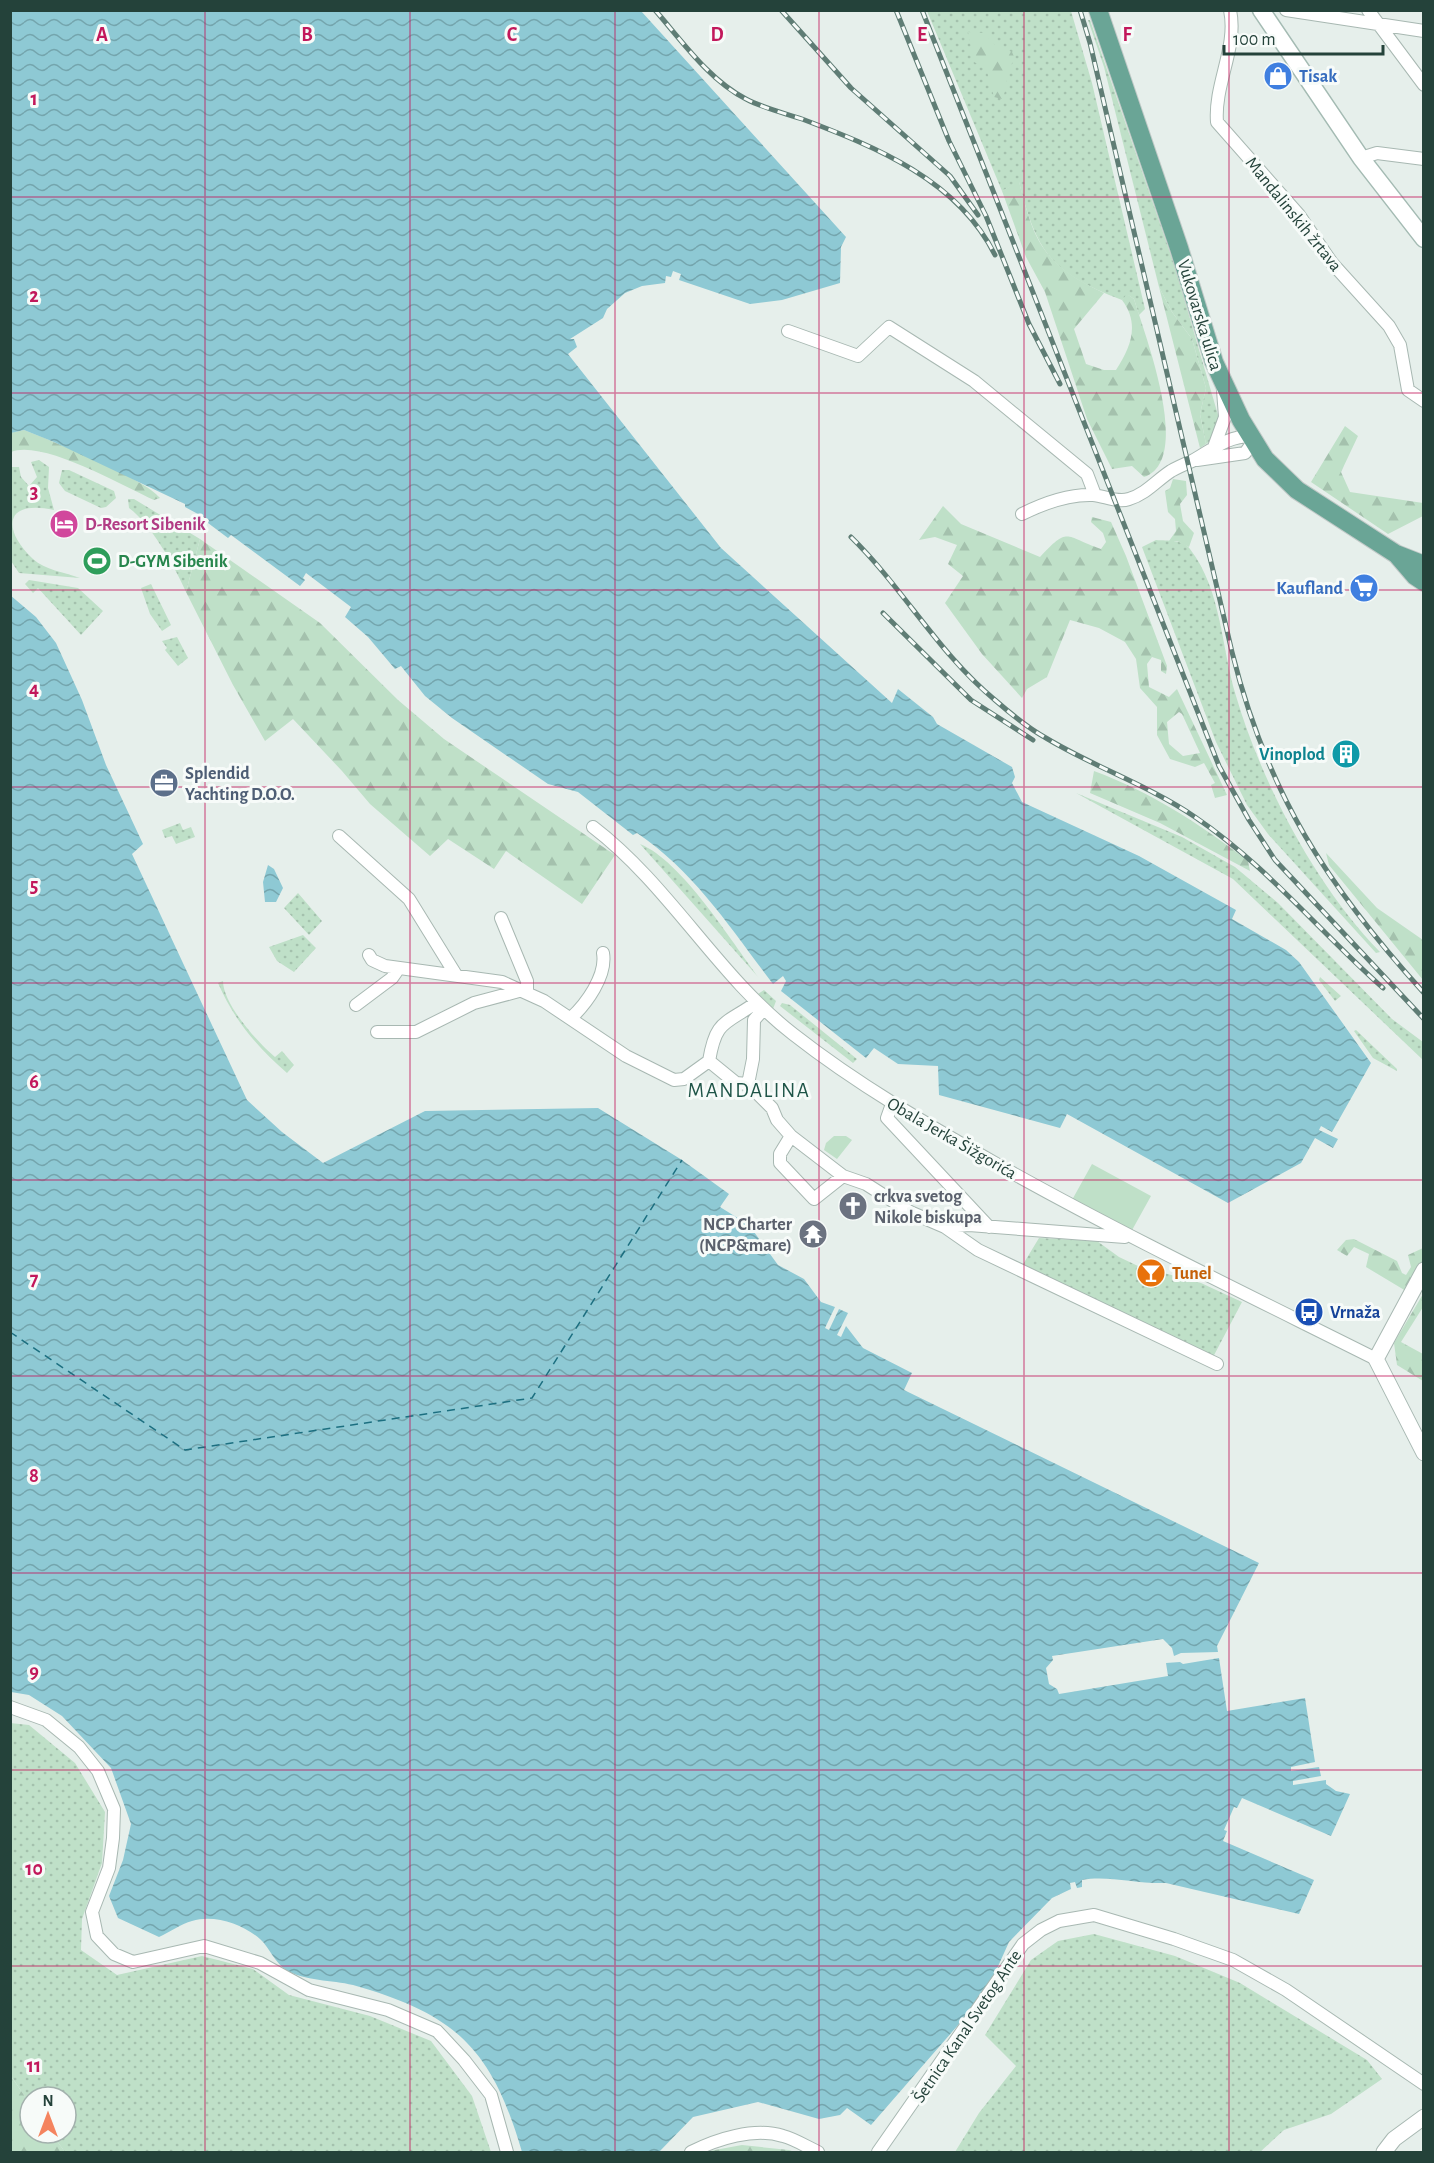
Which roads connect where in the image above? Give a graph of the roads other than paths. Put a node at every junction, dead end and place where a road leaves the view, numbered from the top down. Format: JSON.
{"nodes":[{"id":1,"x":1098,"y":10,"type":"edge"},
{"id":2,"x":1230,"y":10,"type":"edge"},
{"id":3,"x":1262,"y":10,"type":"edge"},
{"id":4,"x":1286,"y":10,"type":"edge"},
{"id":5,"x":1368,"y":10,"type":"edge"},
{"id":6,"x":1378,"y":26,"type":"junction"},
{"id":7,"x":1424,"y":31,"type":"edge"},
{"id":8,"x":1424,"y":85,"type":"edge"},
{"id":9,"x":1361,"y":158,"type":"junction"},
{"id":10,"x":1424,"y":159,"type":"edge"},
{"id":11,"x":1424,"y":239,"type":"edge"},
{"id":12,"x":788,"y":331,"type":"dead end"},
{"id":13,"x":1221,"y":380,"type":"junction"},
{"id":14,"x":1424,"y":401,"type":"edge"},
{"id":15,"x":1252,"y":438,"type":"junction"},
{"id":16,"x":1214,"y":447,"type":"junction"},
{"id":17,"x":1193,"y":460,"type":"junction"},
{"id":18,"x":1095,"y":495,"type":"junction"},
{"id":19,"x":1022,"y":514,"type":"dead end"},
{"id":20,"x":1396,"y":554,"type":"junction"},
{"id":21,"x":1424,"y":565,"type":"edge"},
{"id":22,"x":1424,"y":582,"type":"edge"},
{"id":23,"x":593,"y":827,"type":"dead end"},
{"id":24,"x":339,"y":836,"type":"dead end"},
{"id":25,"x":501,"y":918,"type":"dead end"},
{"id":26,"x":603,"y":953,"type":"dead end"},
{"id":27,"x":369,"y":955,"type":"dead end"},
{"id":28,"x":399,"y":968,"type":"junction"},
{"id":29,"x":456,"y":975,"type":"junction"},
{"id":30,"x":523,"y":992,"type":"junction"},
{"id":31,"x":356,"y":1005,"type":"dead end"},
{"id":32,"x":760,"y":1006,"type":"junction"},
{"id":33,"x":571,"y":1018,"type":"junction"},
{"id":34,"x":377,"y":1032,"type":"dead end"},
{"id":35,"x":709,"y":1061,"type":"junction"},
{"id":36,"x":748,"y":1084,"type":"junction"},
{"id":37,"x":892,"y":1104,"type":"junction"},
{"id":38,"x":791,"y":1136,"type":"junction"},
{"id":39,"x":843,"y":1176,"type":"junction"},
{"id":40,"x":945,"y":1227,"type":"junction"},
{"id":41,"x":989,"y":1227,"type":"junction"},
{"id":42,"x":1129,"y":1237,"type":"junction"},
{"id":43,"x":1424,"y":1270,"type":"edge"},
{"id":44,"x":1376,"y":1359,"type":"junction"},
{"id":45,"x":1217,"y":1364,"type":"dead end"},
{"id":46,"x":1424,"y":1453,"type":"edge"},
{"id":47,"x":10,"y":1707,"type":"edge"},
{"id":48,"x":1424,"y":2084,"type":"edge"},
{"id":49,"x":1424,"y":2117,"type":"edge"},
{"id":50,"x":507,"y":2152,"type":"edge"},
{"id":51,"x":691,"y":2152,"type":"edge"},
{"id":52,"x":818,"y":2152,"type":"edge"},
{"id":53,"x":878,"y":2152,"type":"edge"},
{"id":54,"x":1384,"y":2152,"type":"edge"}],
"edges":[{"from":1,"to":13,"type":"main road","name":"Vukovarska ulica"},
{"from":2,"to":14,"type":"street","name":"Mandalinskih žrtava"},
{"from":3,"to":9,"type":"main road"},
{"from":4,"to":6,"type":"street"},
{"from":5,"to":6,"type":"street"},
{"from":6,"to":7,"type":"street"},
{"from":6,"to":8,"type":"street"},
{"from":9,"to":10,"type":"street"},
{"from":9,"to":11,"type":"main road"},
{"from":12,"to":18,"type":"street"},
{"from":13,"to":15,"type":"main road","name":"Vukovarska ulica"},
{"from":13,"to":16,"type":"street"},
{"from":15,"to":16,"type":"street"},
{"from":15,"to":17,"type":"street"},
{"from":15,"to":20,"type":"main road","name":"Vukovarska ulica"},
{"from":16,"to":17,"type":"street"},
{"from":17,"to":18,"type":"street"},
{"from":18,"to":19,"type":"street"},
{"from":20,"to":21,"type":"main road","name":"Vukovarska ulica"},
{"from":20,"to":22,"type":"main road","name":"Vukovarska ulica"},
{"from":23,"to":32,"type":"street","name":"Obala Jerka Šižgorića"},
{"from":24,"to":29,"type":"street"},
{"from":25,"to":30,"type":"street"},
{"from":26,"to":33,"type":"street"},
{"from":27,"to":28,"type":"street"},
{"from":28,"to":29,"type":"street"},
{"from":28,"to":31,"type":"street"},
{"from":29,"to":30,"type":"street"},
{"from":30,"to":33,"type":"street"},
{"from":30,"to":34,"type":"street"},
{"from":32,"to":35,"type":"street"},
{"from":32,"to":36,"type":"street"},
{"from":32,"to":37,"type":"street","name":"Obala Jerka Šižgorića"},
{"from":33,"to":35,"type":"street"},
{"from":35,"to":36,"type":"street"},
{"from":36,"to":38,"type":"street"},
{"from":37,"to":41,"type":"street"},
{"from":37,"to":42,"type":"street","name":"Obala Jerka Šižgorića"},
{"from":38,"to":39,"type":"street"},
{"from":38,"to":39,"type":"street"},
{"from":39,"to":40,"type":"street"},
{"from":40,"to":41,"type":"street"},
{"from":40,"to":45,"type":"street"},
{"from":41,"to":42,"type":"street"},
{"from":42,"to":44,"type":"street","name":"Obala Jerka Šižgorića"},
{"from":43,"to":44,"type":"street"},
{"from":44,"to":46,"type":"street"},
{"from":47,"to":50,"type":"street"},
{"from":48,"to":53,"type":"street","name":"Šetnica Kanal Svetog Ante"},
{"from":49,"to":54,"type":"street"},
{"from":51,"to":52,"type":"street"}]}
